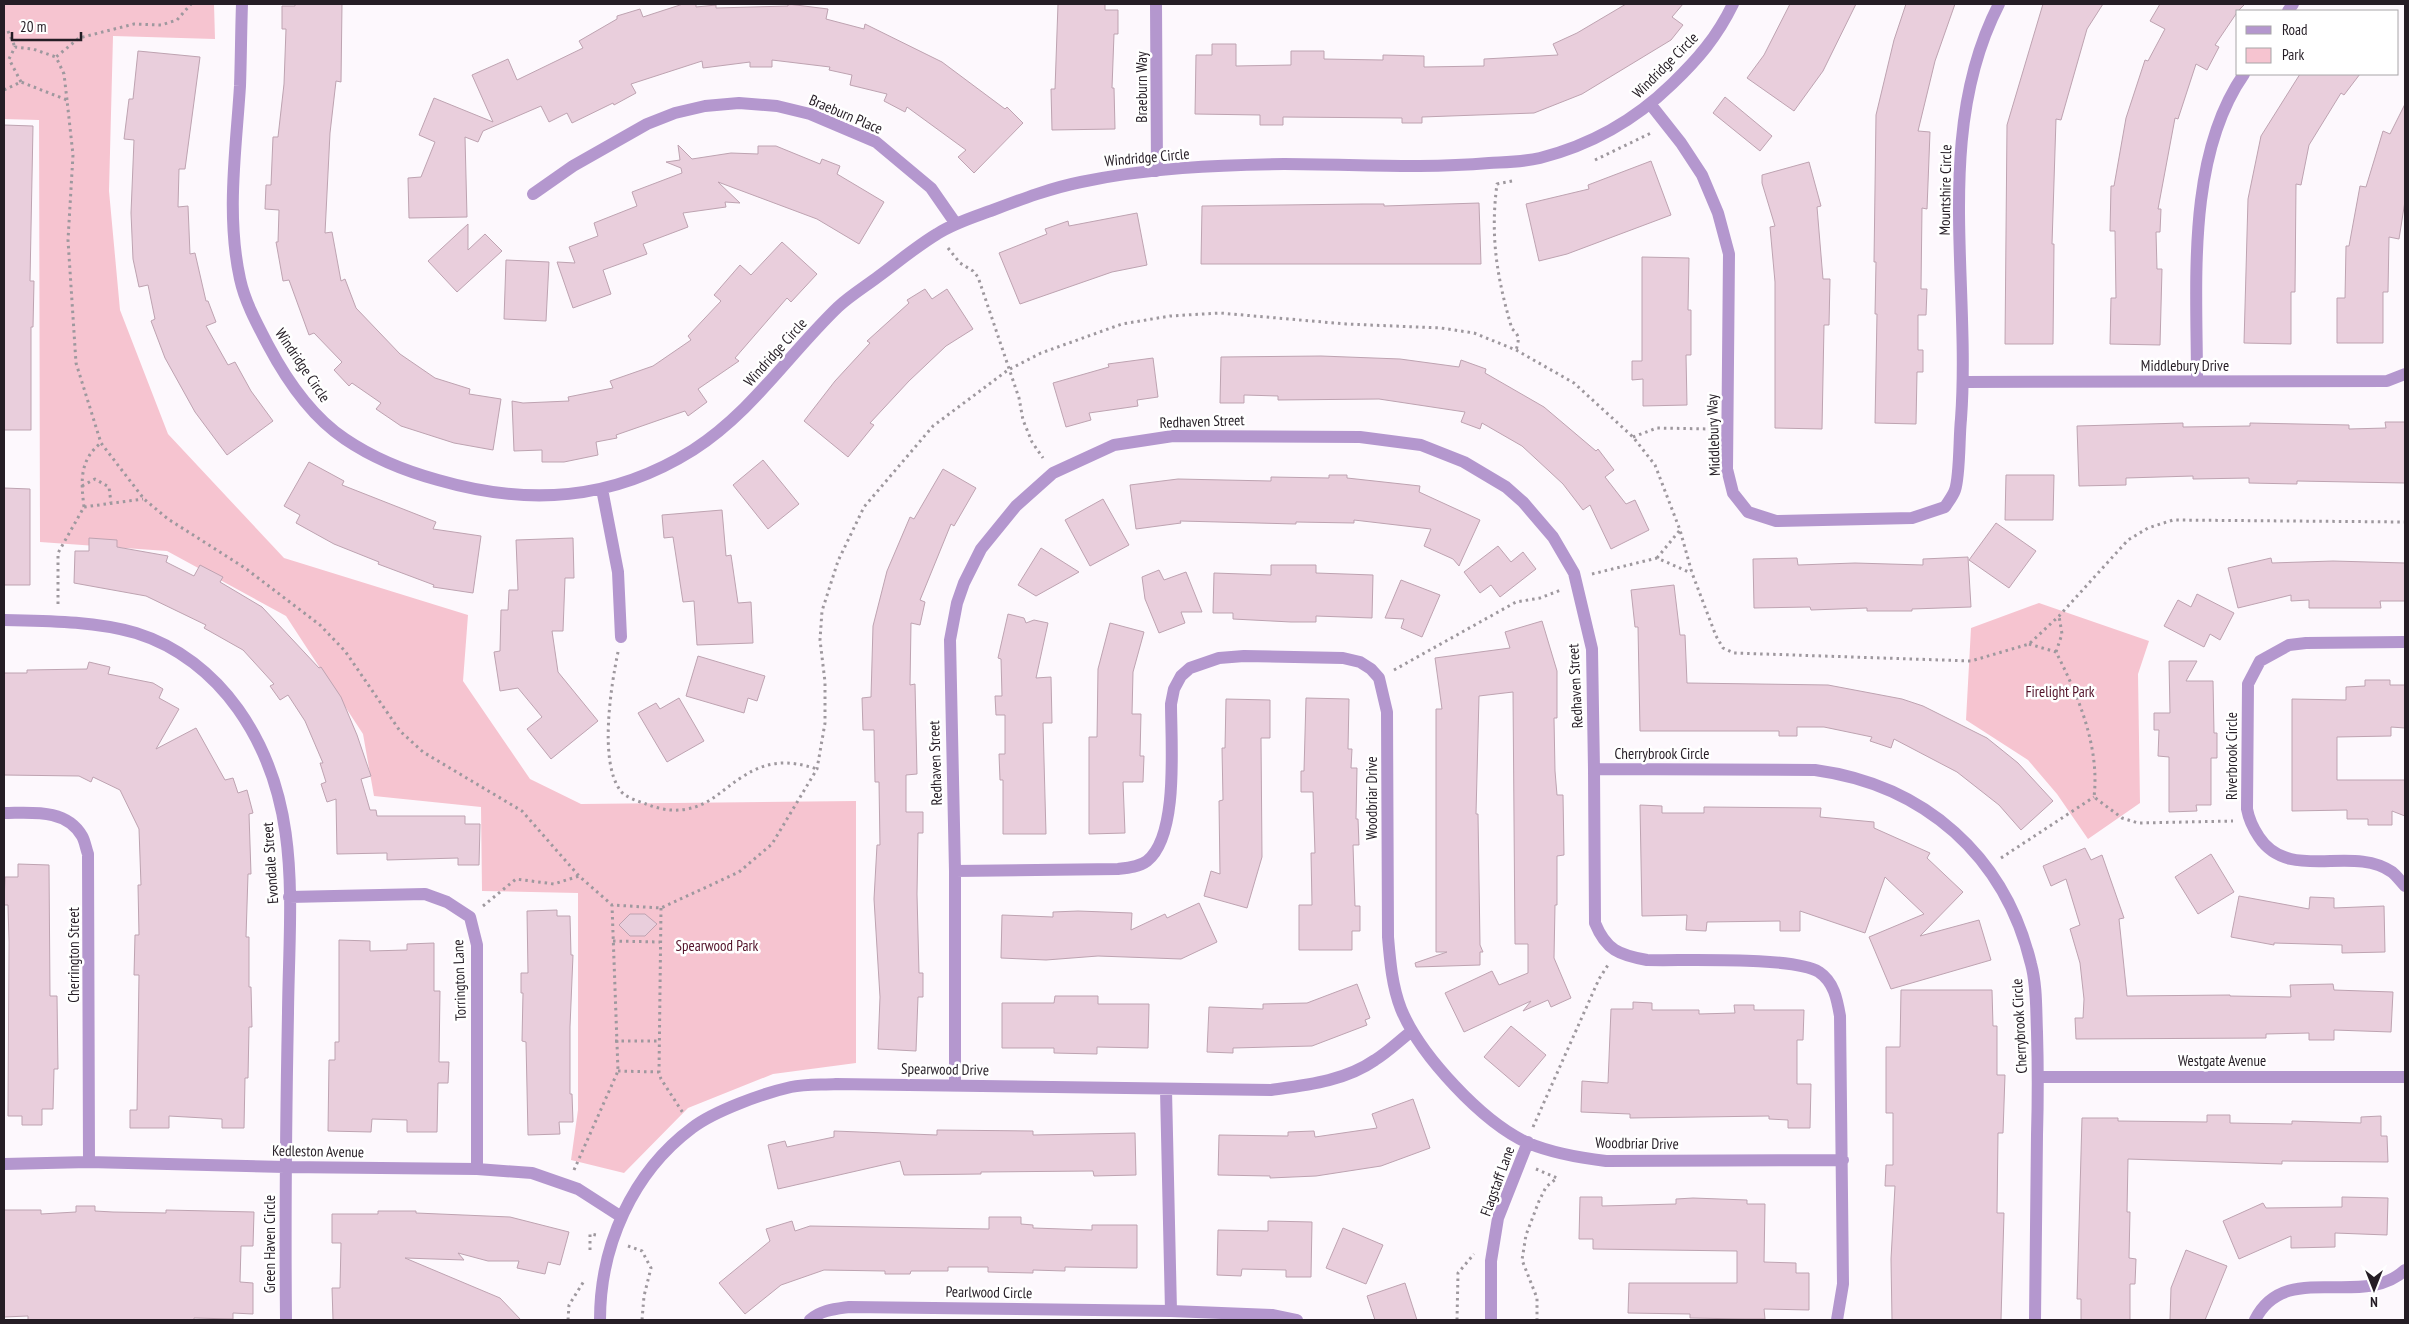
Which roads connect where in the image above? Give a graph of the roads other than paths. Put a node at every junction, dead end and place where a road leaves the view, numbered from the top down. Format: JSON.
{"nodes":[{"id":1,"x":242,"y":4,"type":"edge"},
{"id":2,"x":1156,"y":4,"type":"edge"},
{"id":3,"x":1733,"y":4,"type":"edge"},
{"id":4,"x":1999,"y":4,"type":"edge"},
{"id":5,"x":2243,"y":75,"type":"edge"},
{"id":6,"x":1651,"y":105,"type":"junction"},
{"id":7,"x":1157,"y":171,"type":"junction"},
{"id":8,"x":534,"y":194,"type":"dead end"},
{"id":9,"x":956,"y":224,"type":"junction"},
{"id":10,"x":2405,"y":374,"type":"edge"},
{"id":11,"x":1964,"y":382,"type":"junction"},
{"id":12,"x":2197,"y":382,"type":"junction"},
{"id":13,"x":602,"y":489,"type":"junction"},
{"id":14,"x":4,"y":620,"type":"edge"},
{"id":15,"x":621,"y":637,"type":"road end"},
{"id":16,"x":2405,"y":642,"type":"edge"},
{"id":17,"x":1594,"y":769,"type":"junction"},
{"id":18,"x":4,"y":813,"type":"edge"},
{"id":19,"x":955,"y":871,"type":"junction"},
{"id":20,"x":2405,"y":886,"type":"edge"},
{"id":21,"x":289,"y":897,"type":"junction"},
{"id":22,"x":1412,"y":1030,"type":"junction"},
{"id":23,"x":2038,"y":1077,"type":"junction"},
{"id":24,"x":2405,"y":1077,"type":"edge"},
{"id":25,"x":955,"y":1086,"type":"junction"},
{"id":26,"x":1166,"y":1090,"type":"junction"},
{"id":27,"x":1528,"y":1142,"type":"junction"},
{"id":28,"x":1843,"y":1160,"type":"junction"},
{"id":29,"x":89,"y":1162,"type":"junction"},
{"id":30,"x":4,"y":1164,"type":"edge"},
{"id":31,"x":285,"y":1167,"type":"junction"},
{"id":32,"x":478,"y":1168,"type":"junction"},
{"id":33,"x":620,"y":1216,"type":"junction"},
{"id":34,"x":2405,"y":1270,"type":"edge"},
{"id":35,"x":1171,"y":1311,"type":"junction"},
{"id":36,"x":286,"y":1320,"type":"edge"},
{"id":37,"x":600,"y":1320,"type":"edge"},
{"id":38,"x":810,"y":1320,"type":"edge"},
{"id":39,"x":1296,"y":1320,"type":"edge"},
{"id":40,"x":1491,"y":1320,"type":"edge"},
{"id":41,"x":1837,"y":1320,"type":"edge"},
{"id":42,"x":2035,"y":1320,"type":"edge"},
{"id":43,"x":2255,"y":1320,"type":"edge"}],
"edges":[{"from":1,"to":13,"type":"street","name":"Windridge Circle"},
{"from":2,"to":7,"type":"street","name":"Braeburn Way"},
{"from":3,"to":6,"type":"street","name":"Windridge Circle"},
{"from":4,"to":11,"type":"street","name":"Mountshire Circle"},
{"from":5,"to":12,"type":"street"},
{"from":6,"to":7,"type":"street","name":"Windridge Circle"},
{"from":6,"to":11,"type":"street","name":"Middlebury Way"},
{"from":7,"to":9,"type":"street","name":"Windridge Circle"},
{"from":8,"to":9,"type":"street","name":"Braeburn Place"},
{"from":9,"to":13,"type":"street","name":"Windridge Circle"},
{"from":10,"to":12,"type":"street","name":"Middlebury Drive"},
{"from":11,"to":12,"type":"street","name":"Middlebury Drive"},
{"from":13,"to":15,"type":"street"},
{"from":14,"to":21,"type":"street","name":"Evondale Street"},
{"from":16,"to":20,"type":"street","name":"Riverbrook Circle"},
{"from":17,"to":19,"type":"street","name":"Redhaven Street"},
{"from":17,"to":23,"type":"street","name":"Cherrybrook Circle"},
{"from":17,"to":28,"type":"street","name":"Cherrybrook Circle"},
{"from":18,"to":29,"type":"street","name":"Cherrington Street"},
{"from":19,"to":22,"type":"street","name":"Woodbriar Drive"},
{"from":19,"to":25,"type":"street","name":"Redhaven Street"},
{"from":21,"to":31,"type":"street","name":"Evondale Street"},
{"from":21,"to":32,"type":"street","name":"Torrington Lane"},
{"from":22,"to":26,"type":"street","name":"Spearwood Drive"},
{"from":22,"to":27,"type":"street","name":"Woodbriar Drive"},
{"from":23,"to":24,"type":"street","name":"Westgate Avenue"},
{"from":23,"to":42,"type":"street","name":"Cherrybrook Circle"},
{"from":25,"to":26,"type":"street","name":"Spearwood Drive"},
{"from":25,"to":33,"type":"street","name":"Spearwood Drive"},
{"from":26,"to":35,"type":"street"},
{"from":27,"to":28,"type":"street","name":"Woodbriar Drive"},
{"from":27,"to":40,"type":"street","name":"Flagstaff Lane"},
{"from":28,"to":41,"type":"street"},
{"from":29,"to":30,"type":"street","name":"Kedleston Avenue"},
{"from":29,"to":31,"type":"street","name":"Kedleston Avenue"},
{"from":31,"to":32,"type":"street","name":"Kedleston Avenue"},
{"from":31,"to":36,"type":"street","name":"Green Haven Circle"},
{"from":32,"to":33,"type":"street","name":"Kedleston Avenue"},
{"from":33,"to":37,"type":"street","name":"Spearwood Drive"},
{"from":34,"to":43,"type":"street"},
{"from":35,"to":38,"type":"street","name":"Pearlwood Circle"},
{"from":35,"to":39,"type":"street","name":"Pearlwood Circle"}]}
